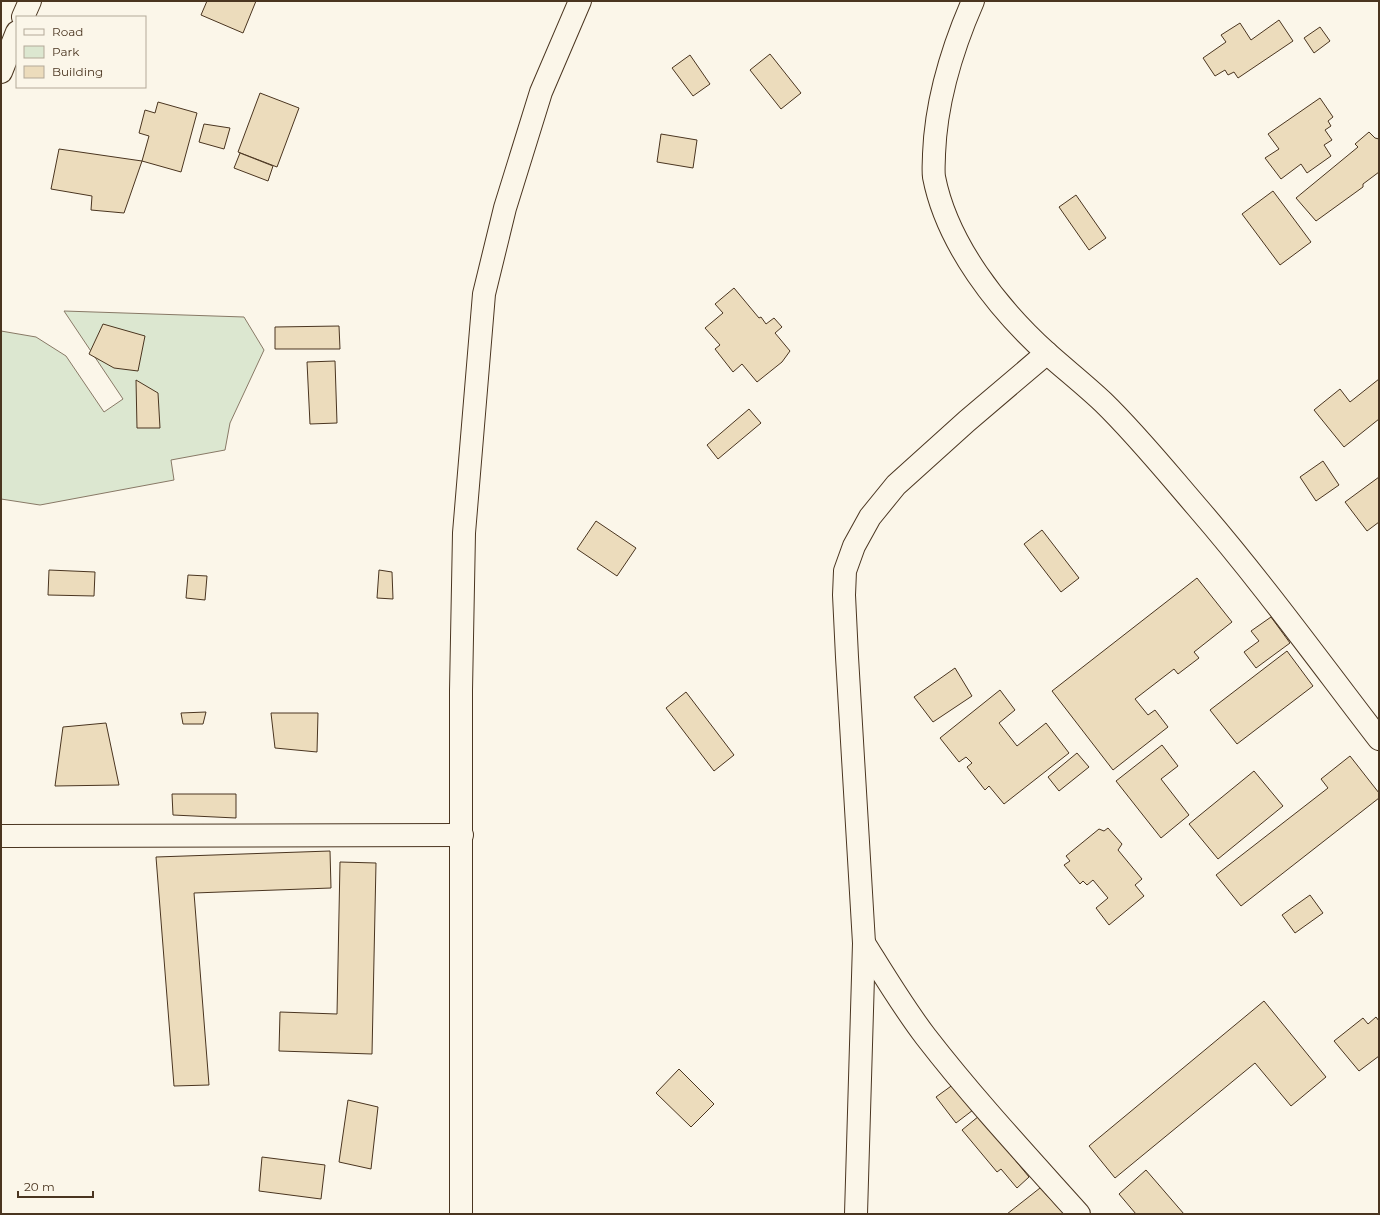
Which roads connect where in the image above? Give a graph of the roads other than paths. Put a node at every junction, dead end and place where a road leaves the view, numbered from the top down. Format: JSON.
{"nodes":[{"id":1,"x":30,"y":1,"type":"edge"},
{"id":2,"x":580,"y":1,"type":"edge"},
{"id":3,"x":973,"y":1,"type":"edge"},
{"id":4,"x":23,"y":16,"type":"edge"},
{"id":5,"x":16,"y":34,"type":"edge"},
{"id":6,"x":1,"y":72,"type":"edge"},
{"id":7,"x":1047,"y":353,"type":"junction"},
{"id":8,"x":1379,"y":739,"type":"edge"},
{"id":9,"x":462,"y":835,"type":"junction"},
{"id":10,"x":1,"y":836,"type":"edge"},
{"id":11,"x":864,"y":943,"type":"junction"},
{"id":12,"x":461,"y":1214,"type":"edge"},
{"id":13,"x":856,"y":1214,"type":"edge"},
{"id":14,"x":1079,"y":1214,"type":"edge"}],
"edges":[{"from":1,"to":4,"type":"main road"},
{"from":2,"to":9,"type":"main road"},
{"from":3,"to":7,"type":"main road"},
{"from":5,"to":6,"type":"main road"},
{"from":7,"to":8,"type":"main road"},
{"from":7,"to":11,"type":"main road"},
{"from":9,"to":10,"type":"main road"},
{"from":9,"to":12,"type":"main road"},
{"from":11,"to":13,"type":"main road"},
{"from":11,"to":14,"type":"main road"}]}
